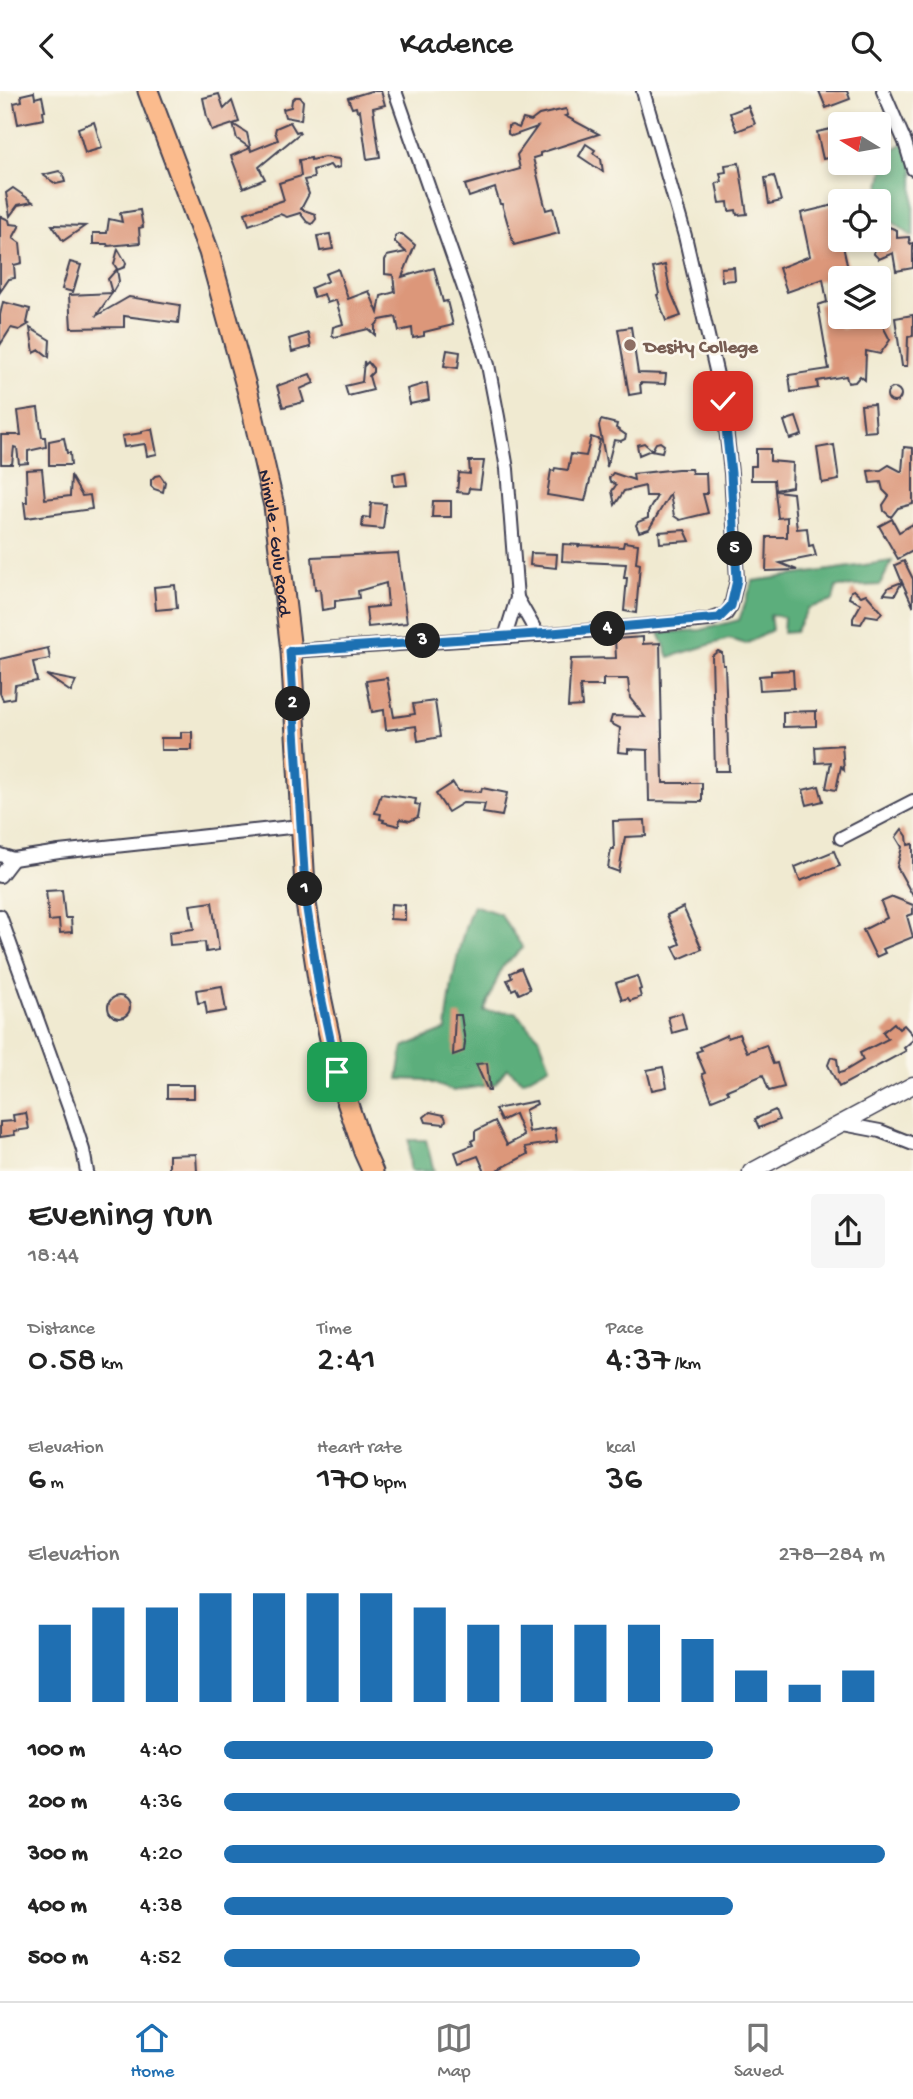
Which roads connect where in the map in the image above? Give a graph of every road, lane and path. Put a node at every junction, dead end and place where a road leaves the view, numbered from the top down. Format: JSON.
{"nodes":[{"id":1,"x":148,"y":91,"type":"edge"},
{"id":2,"x":395,"y":91,"type":"edge"},
{"id":3,"x":643,"y":91,"type":"edge"},
{"id":4,"x":883,"y":91,"type":"edge"},
{"id":5,"x":913,"y":169,"type":"edge"},
{"id":6,"x":517,"y":599,"type":"junction"},
{"id":7,"x":538,"y":635,"type":"junction"},
{"id":8,"x":505,"y":636,"type":"junction"},
{"id":9,"x":290,"y":651,"type":"junction"},
{"id":10,"x":913,"y":801,"type":"edge"},
{"id":11,"x":300,"y":826,"type":"junction"},
{"id":12,"x":841,"y":838,"type":"dead end"},
{"id":13,"x":0,"y":855,"type":"edge"},
{"id":14,"x":13,"y":859,"type":"junction"},
{"id":15,"x":0,"y":876,"type":"edge"},
{"id":16,"x":0,"y":916,"type":"edge"},
{"id":17,"x":913,"y":1085,"type":"edge"},
{"id":18,"x":843,"y":1124,"type":"junction"},
{"id":19,"x":913,"y":1144,"type":"edge"},
{"id":20,"x":87,"y":1171,"type":"edge"},
{"id":21,"x":373,"y":1171,"type":"edge"},
{"id":22,"x":751,"y":1171,"type":"edge"}],
"edges":[{"from":1,"to":9,"type":"main road","name":"Nimule - Gulu Road"},
{"from":2,"to":6,"type":"street"},
{"from":3,"to":7,"type":"street"},
{"from":4,"to":5,"type":"street"},
{"from":6,"to":7,"type":"street"},
{"from":6,"to":8,"type":"street"},
{"from":7,"to":8,"type":"street"},
{"from":8,"to":9,"type":"street"},
{"from":9,"to":11,"type":"main road","name":"Nimule - Gulu Road"},
{"from":10,"to":12,"type":"street"},
{"from":11,"to":14,"type":"street"},
{"from":11,"to":21,"type":"main road","name":"Nimule - Gulu Road"},
{"from":13,"to":14,"type":"street"},
{"from":14,"to":15,"type":"street"},
{"from":16,"to":20,"type":"street"},
{"from":17,"to":18,"type":"street"},
{"from":18,"to":19,"type":"street"},
{"from":18,"to":22,"type":"street"}]}
